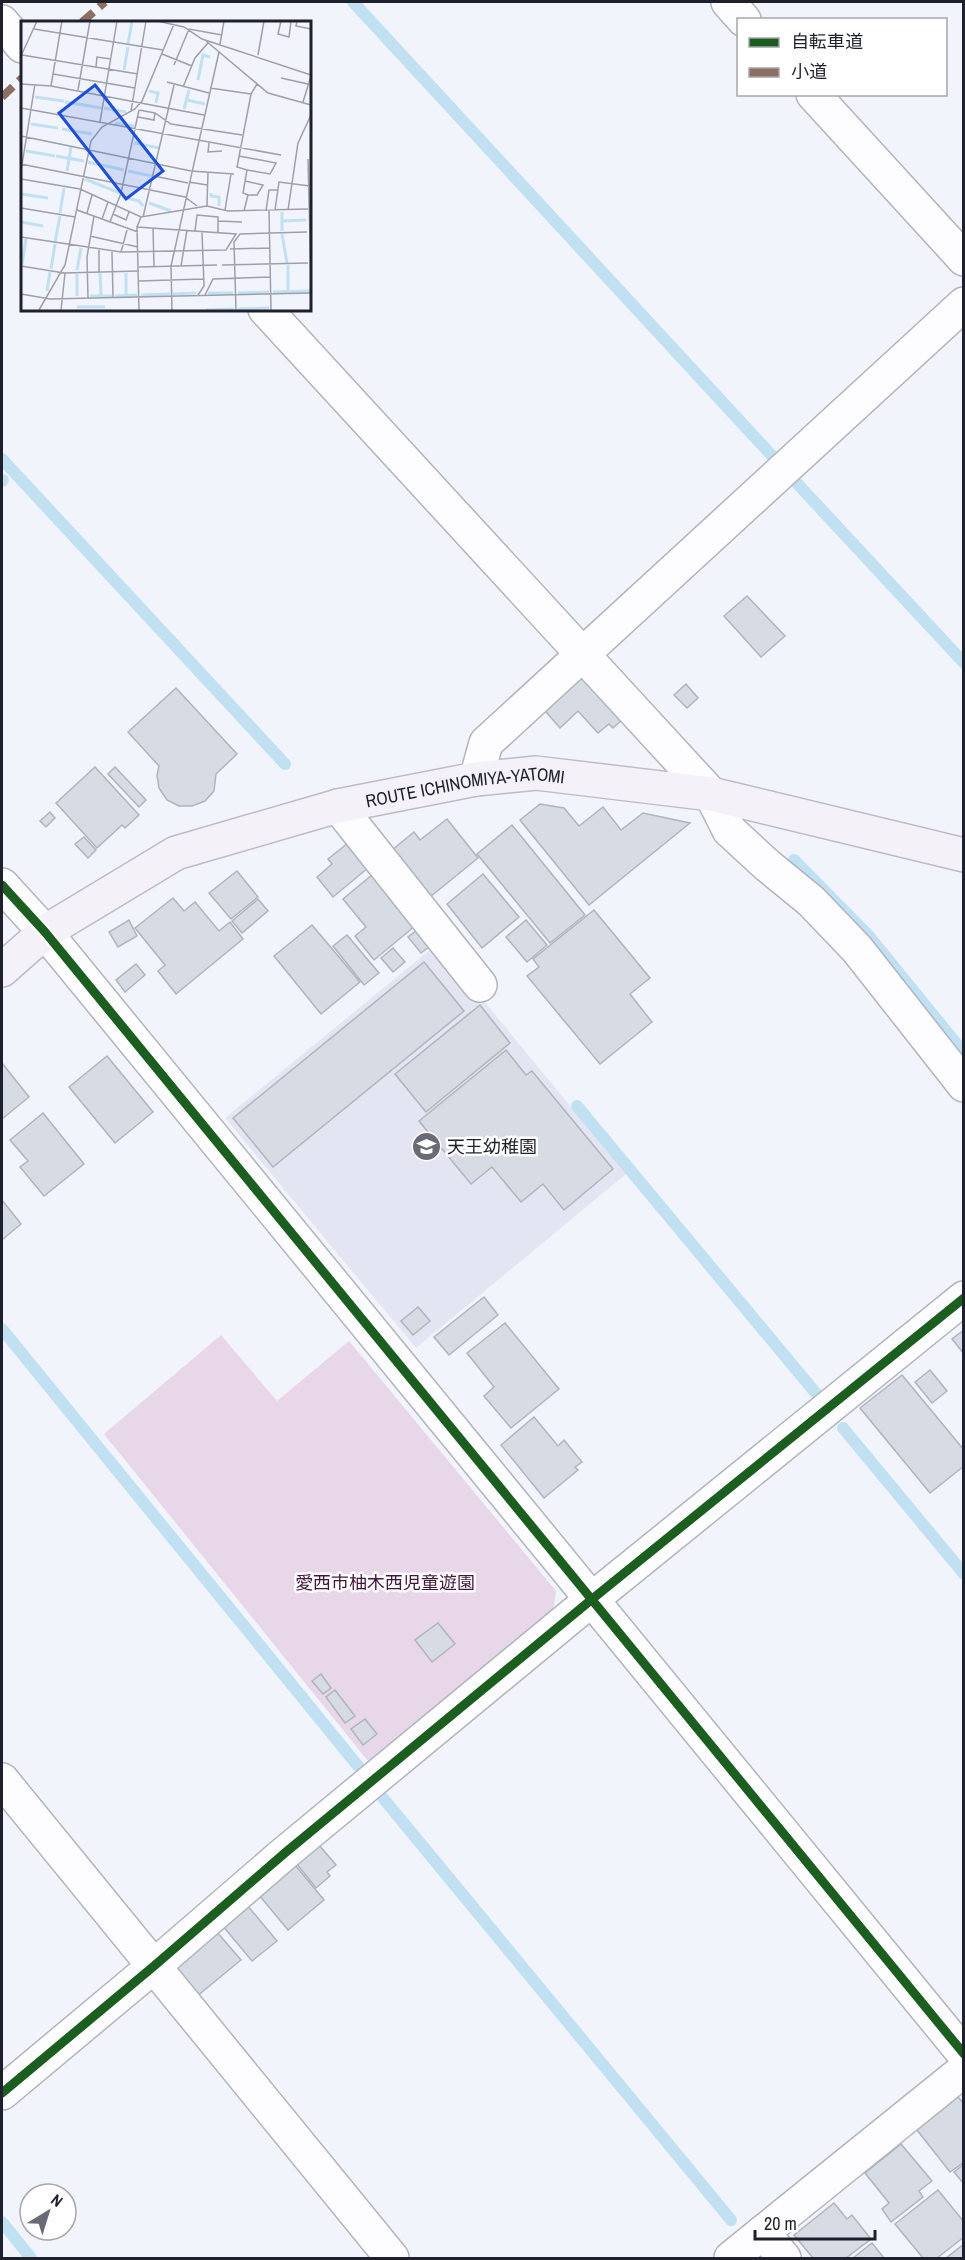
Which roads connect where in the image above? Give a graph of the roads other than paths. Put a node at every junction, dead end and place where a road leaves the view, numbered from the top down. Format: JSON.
{"nodes":[{"id":1,"x":728,"y":2,"type":"edge"},
{"id":2,"x":742,"y":18,"type":"edge"},
{"id":3,"x":2,"y":22,"type":"edge"},
{"id":4,"x":21,"y":45,"type":"edge"},
{"id":5,"x":815,"y":96,"type":"edge"},
{"id":6,"x":963,"y":259,"type":"edge"},
{"id":7,"x":963,"y":304,"type":"edge"},
{"id":8,"x":266,"y":310,"type":"edge"},
{"id":9,"x":583,"y":654,"type":"junction"},
{"id":10,"x":476,"y":779,"type":"junction"},
{"id":11,"x":711,"y":794,"type":"junction"},
{"id":12,"x":338,"y":806,"type":"junction"},
{"id":13,"x":963,"y":855,"type":"edge"},
{"id":14,"x":2,"y":885,"type":"edge"},
{"id":15,"x":45,"y":932,"type":"junction"},
{"id":16,"x":2,"y":970,"type":"edge"},
{"id":17,"x":480,"y":985,"type":"dead end"},
{"id":18,"x":963,"y":1085,"type":"edge"},
{"id":19,"x":963,"y":1298,"type":"edge"},
{"id":20,"x":591,"y":1600,"type":"junction"},
{"id":21,"x":2,"y":1780,"type":"edge"},
{"id":22,"x":154,"y":1966,"type":"junction"},
{"id":23,"x":963,"y":2054,"type":"edge"},
{"id":24,"x":963,"y":2070,"type":"edge"},
{"id":25,"x":2,"y":2093,"type":"edge"},
{"id":26,"x":763,"y":2232,"type":"junction"},
{"id":27,"x":392,"y":2259,"type":"edge"},
{"id":28,"x":731,"y":2259,"type":"edge"},
{"id":29,"x":784,"y":2259,"type":"edge"}],
"edges":[{"from":1,"to":2,"type":"street"},
{"from":3,"to":4,"type":"street"},
{"from":5,"to":6,"type":"street"},
{"from":7,"to":9,"type":"street"},
{"from":8,"to":9,"type":"street"},
{"from":9,"to":10,"type":"street"},
{"from":9,"to":11,"type":"street"},
{"from":10,"to":11,"type":"main road","name":"ROUTE ICHINOMIYA-YATOMI"},
{"from":10,"to":12,"type":"main road","name":"ROUTE ICHINOMIYA-YATOMI"},
{"from":11,"to":13,"type":"main road","name":"ROUTE ICHINOMIYA-YATOMI"},
{"from":11,"to":18,"type":"street"},
{"from":12,"to":15,"type":"main road","name":"ROUTE ICHINOMIYA-YATOMI"},
{"from":12,"to":17,"type":"street"},
{"from":14,"to":15,"type":"street"},
{"from":15,"to":16,"type":"main road","name":"ROUTE ICHINOMIYA-YATOMI"},
{"from":15,"to":20,"type":"street"},
{"from":19,"to":20,"type":"street"},
{"from":20,"to":22,"type":"street"},
{"from":20,"to":23,"type":"street"},
{"from":21,"to":22,"type":"street"},
{"from":22,"to":25,"type":"street"},
{"from":22,"to":27,"type":"street"},
{"from":24,"to":26,"type":"street"},
{"from":26,"to":28,"type":"street"},
{"from":26,"to":29,"type":"street"}]}
